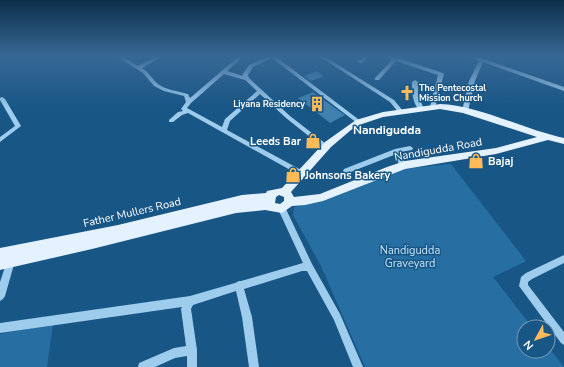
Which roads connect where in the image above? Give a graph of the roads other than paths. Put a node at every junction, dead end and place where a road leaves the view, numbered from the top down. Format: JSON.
{"nodes":[{"id":1,"x":145,"y":73,"type":"edge"},
{"id":2,"x":222,"y":73,"type":"edge"},
{"id":3,"x":227,"y":73,"type":"edge"},
{"id":4,"x":246,"y":73,"type":"edge"},
{"id":5,"x":295,"y":73,"type":"edge"},
{"id":6,"x":348,"y":73,"type":"edge"},
{"id":7,"x":383,"y":73,"type":"edge"},
{"id":8,"x":439,"y":73,"type":"edge"},
{"id":9,"x":476,"y":73,"type":"edge"},
{"id":10,"x":519,"y":73,"type":"edge"},
{"id":11,"x":247,"y":79,"type":"junction"},
{"id":12,"x":378,"y":79,"type":"dead end"},
{"id":13,"x":415,"y":82,"type":"dead end"},
{"id":14,"x":564,"y":89,"type":"edge"},
{"id":15,"x":260,"y":92,"type":"junction"},
{"id":16,"x":2,"y":99,"type":"dead end"},
{"id":17,"x":189,"y":102,"type":"junction"},
{"id":18,"x":433,"y":107,"type":"junction"},
{"id":19,"x":421,"y":109,"type":"junction"},
{"id":20,"x":465,"y":111,"type":"junction"},
{"id":21,"x":186,"y":112,"type":"junction"},
{"id":22,"x":401,"y":112,"type":"junction"},
{"id":23,"x":171,"y":121,"type":"dead end"},
{"id":24,"x":359,"y":122,"type":"junction"},
{"id":25,"x":224,"y":130,"type":"junction"},
{"id":26,"x":546,"y":138,"type":"junction"},
{"id":27,"x":0,"y":140,"type":"edge"},
{"id":28,"x":564,"y":141,"type":"edge"},
{"id":29,"x":327,"y":147,"type":"junction"},
{"id":30,"x":410,"y":148,"type":"dead end"},
{"id":31,"x":396,"y":151,"type":"junction"},
{"id":32,"x":404,"y":165,"type":"junction"},
{"id":33,"x":346,"y":171,"type":"dead end"},
{"id":34,"x":301,"y":173,"type":"junction"},
{"id":35,"x":284,"y":192,"type":"junction"},
{"id":36,"x":278,"y":204,"type":"junction"},
{"id":37,"x":0,"y":254,"type":"edge"},
{"id":38,"x":564,"y":259,"type":"edge"},
{"id":39,"x":6,"y":262,"type":"edge"},
{"id":40,"x":309,"y":267,"type":"junction"},
{"id":41,"x":239,"y":284,"type":"junction"},
{"id":42,"x":0,"y":296,"type":"edge"},
{"id":43,"x":190,"y":301,"type":"junction"},
{"id":44,"x":0,"y":328,"type":"edge"},
{"id":45,"x":564,"y":340,"type":"edge"},
{"id":46,"x":192,"y":350,"type":"junction"},
{"id":47,"x":143,"y":367,"type":"edge"},
{"id":48,"x":192,"y":367,"type":"edge"},
{"id":49,"x":254,"y":367,"type":"edge"},
{"id":50,"x":358,"y":367,"type":"edge"}],
"edges":[{"from":1,"to":17,"type":"street"},
{"from":2,"to":17,"type":"street"},
{"from":3,"to":11,"type":"street"},
{"from":4,"to":11,"type":"street"},
{"from":5,"to":24,"type":"street"},
{"from":6,"to":22,"type":"street"},
{"from":7,"to":12,"type":"street"},
{"from":8,"to":18,"type":"street"},
{"from":9,"to":20,"type":"street"},
{"from":10,"to":14,"type":"street"},
{"from":11,"to":15,"type":"street"},
{"from":13,"to":19,"type":"street"},
{"from":15,"to":25,"type":"street"},
{"from":15,"to":29,"type":"street"},
{"from":16,"to":27,"type":"street"},
{"from":17,"to":21,"type":"street"},
{"from":18,"to":19,"type":"main road"},
{"from":18,"to":20,"type":"main road"},
{"from":19,"to":22,"type":"main road"},
{"from":20,"to":26,"type":"main road"},
{"from":21,"to":23,"type":"street"},
{"from":21,"to":25,"type":"street"},
{"from":22,"to":24,"type":"main road"},
{"from":24,"to":29,"type":"main road"},
{"from":25,"to":34,"type":"street"},
{"from":26,"to":28,"type":"main road"},
{"from":26,"to":32,"type":"main road","name":"Nandigudda Road"},
{"from":29,"to":34,"type":"main road"},
{"from":30,"to":31,"type":"street"},
{"from":31,"to":32,"type":"street"},
{"from":31,"to":33,"type":"street"},
{"from":32,"to":36,"type":"main road","name":"Nandigudda Road"},
{"from":34,"to":35,"type":"main road"},
{"from":35,"to":36,"type":"main road"},
{"from":35,"to":36,"type":"main road"},
{"from":36,"to":37,"type":"main road","name":"Father Mullers Road"},
{"from":36,"to":39,"type":"main road"},
{"from":36,"to":40,"type":"street"},
{"from":38,"to":45,"type":"street"},
{"from":39,"to":42,"type":"street"},
{"from":40,"to":41,"type":"street"},
{"from":40,"to":50,"type":"street"},
{"from":41,"to":43,"type":"street"},
{"from":41,"to":49,"type":"street"},
{"from":43,"to":44,"type":"street"},
{"from":43,"to":46,"type":"street"},
{"from":46,"to":47,"type":"street"},
{"from":46,"to":48,"type":"street"}]}
